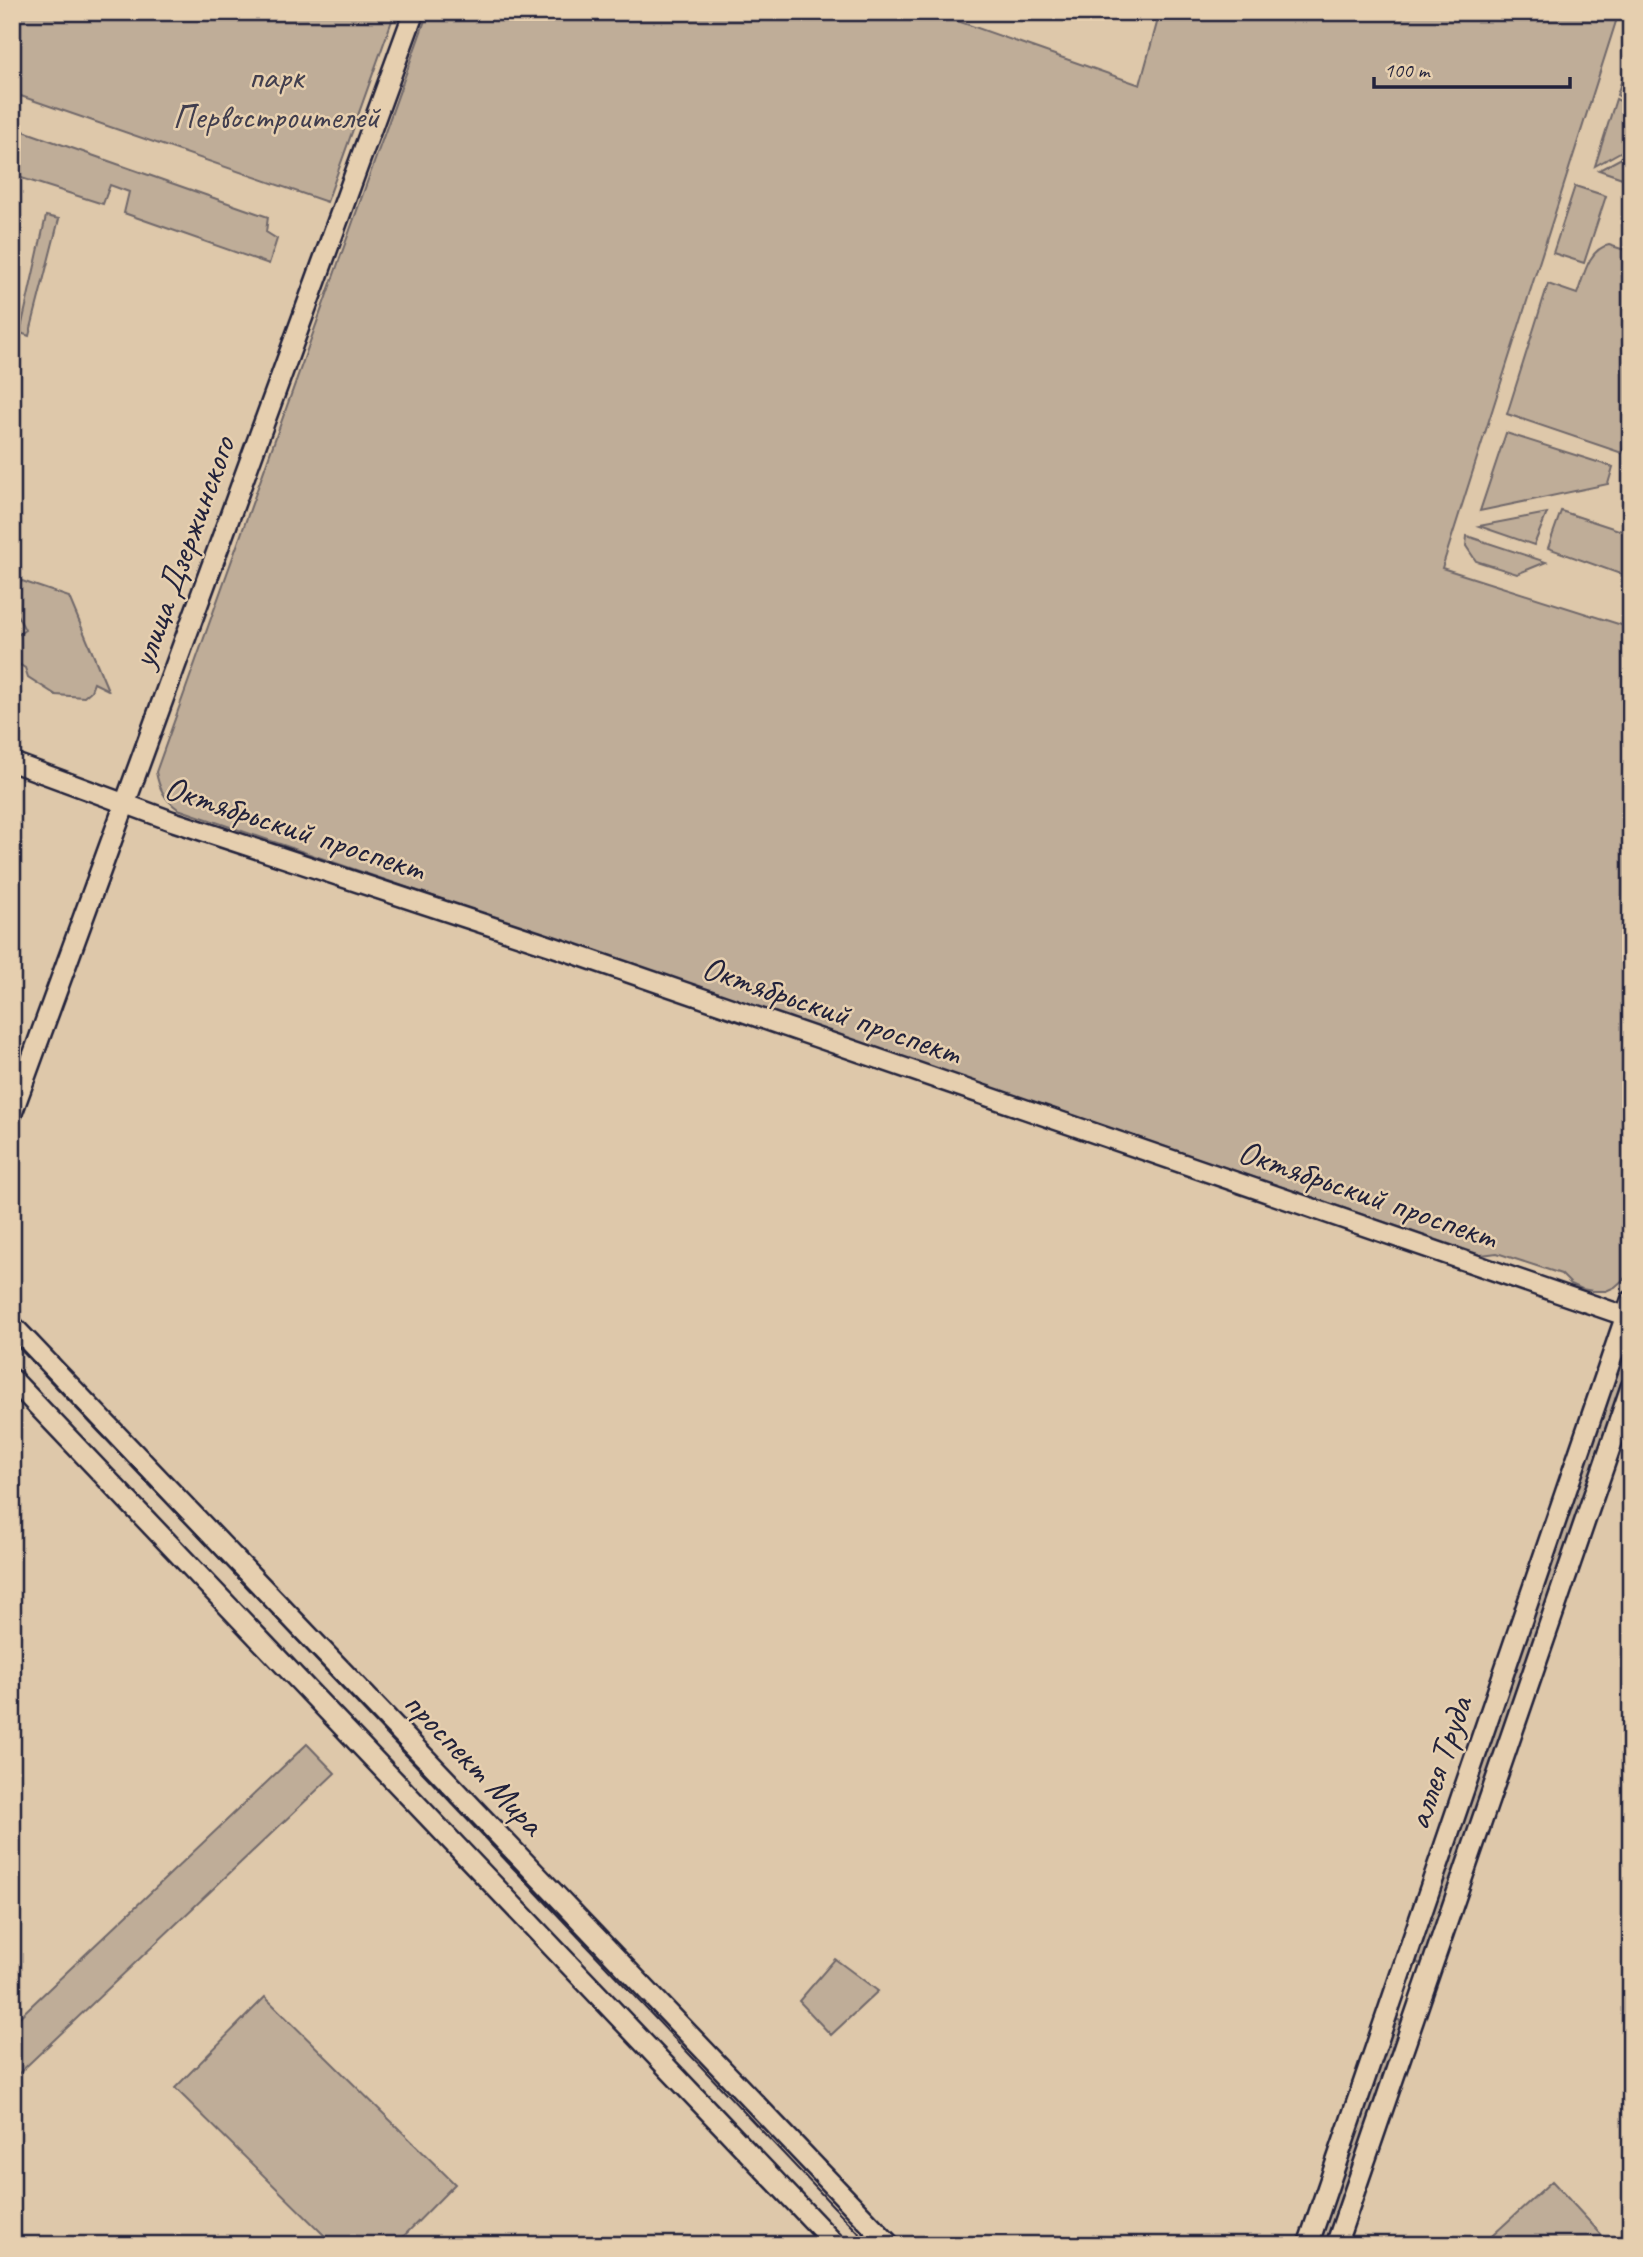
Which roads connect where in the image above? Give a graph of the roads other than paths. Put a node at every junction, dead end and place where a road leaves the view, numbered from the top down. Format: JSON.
{"nodes":[{"id":1,"x":414,"y":12,"type":"edge"},
{"id":2,"x":12,"y":762,"type":"edge"},
{"id":3,"x":125,"y":804,"type":"junction"},
{"id":4,"x":12,"y":1113,"type":"edge"},
{"id":5,"x":1629,"y":1312,"type":"edge"},
{"id":6,"x":12,"y":1325,"type":"edge"},
{"id":7,"x":12,"y":1379,"type":"edge"},
{"id":8,"x":1631,"y":1387,"type":"edge"},
{"id":9,"x":836,"y":2245,"type":"edge"},
{"id":10,"x":890,"y":2245,"type":"edge"},
{"id":11,"x":1308,"y":2245,"type":"edge"},
{"id":12,"x":1336,"y":2245,"type":"edge"}],
"edges":[{"from":1,"to":3,"type":"main road","name":"улица Дзержинского"},
{"from":2,"to":3,"type":"street","name":"Октябрьский проспект"},
{"from":3,"to":4,"type":"main road","name":"улица Дзержинского"},
{"from":3,"to":5,"type":"street","name":"Октябрьский проспект"},
{"from":5,"to":11,"type":"main road","name":"аллея Труда"},
{"from":6,"to":10,"type":"main road","name":"проспект Мира"},
{"from":7,"to":9,"type":"main road","name":"проспект Мира"},
{"from":8,"to":12,"type":"main road","name":"аллея Труда"}]}
